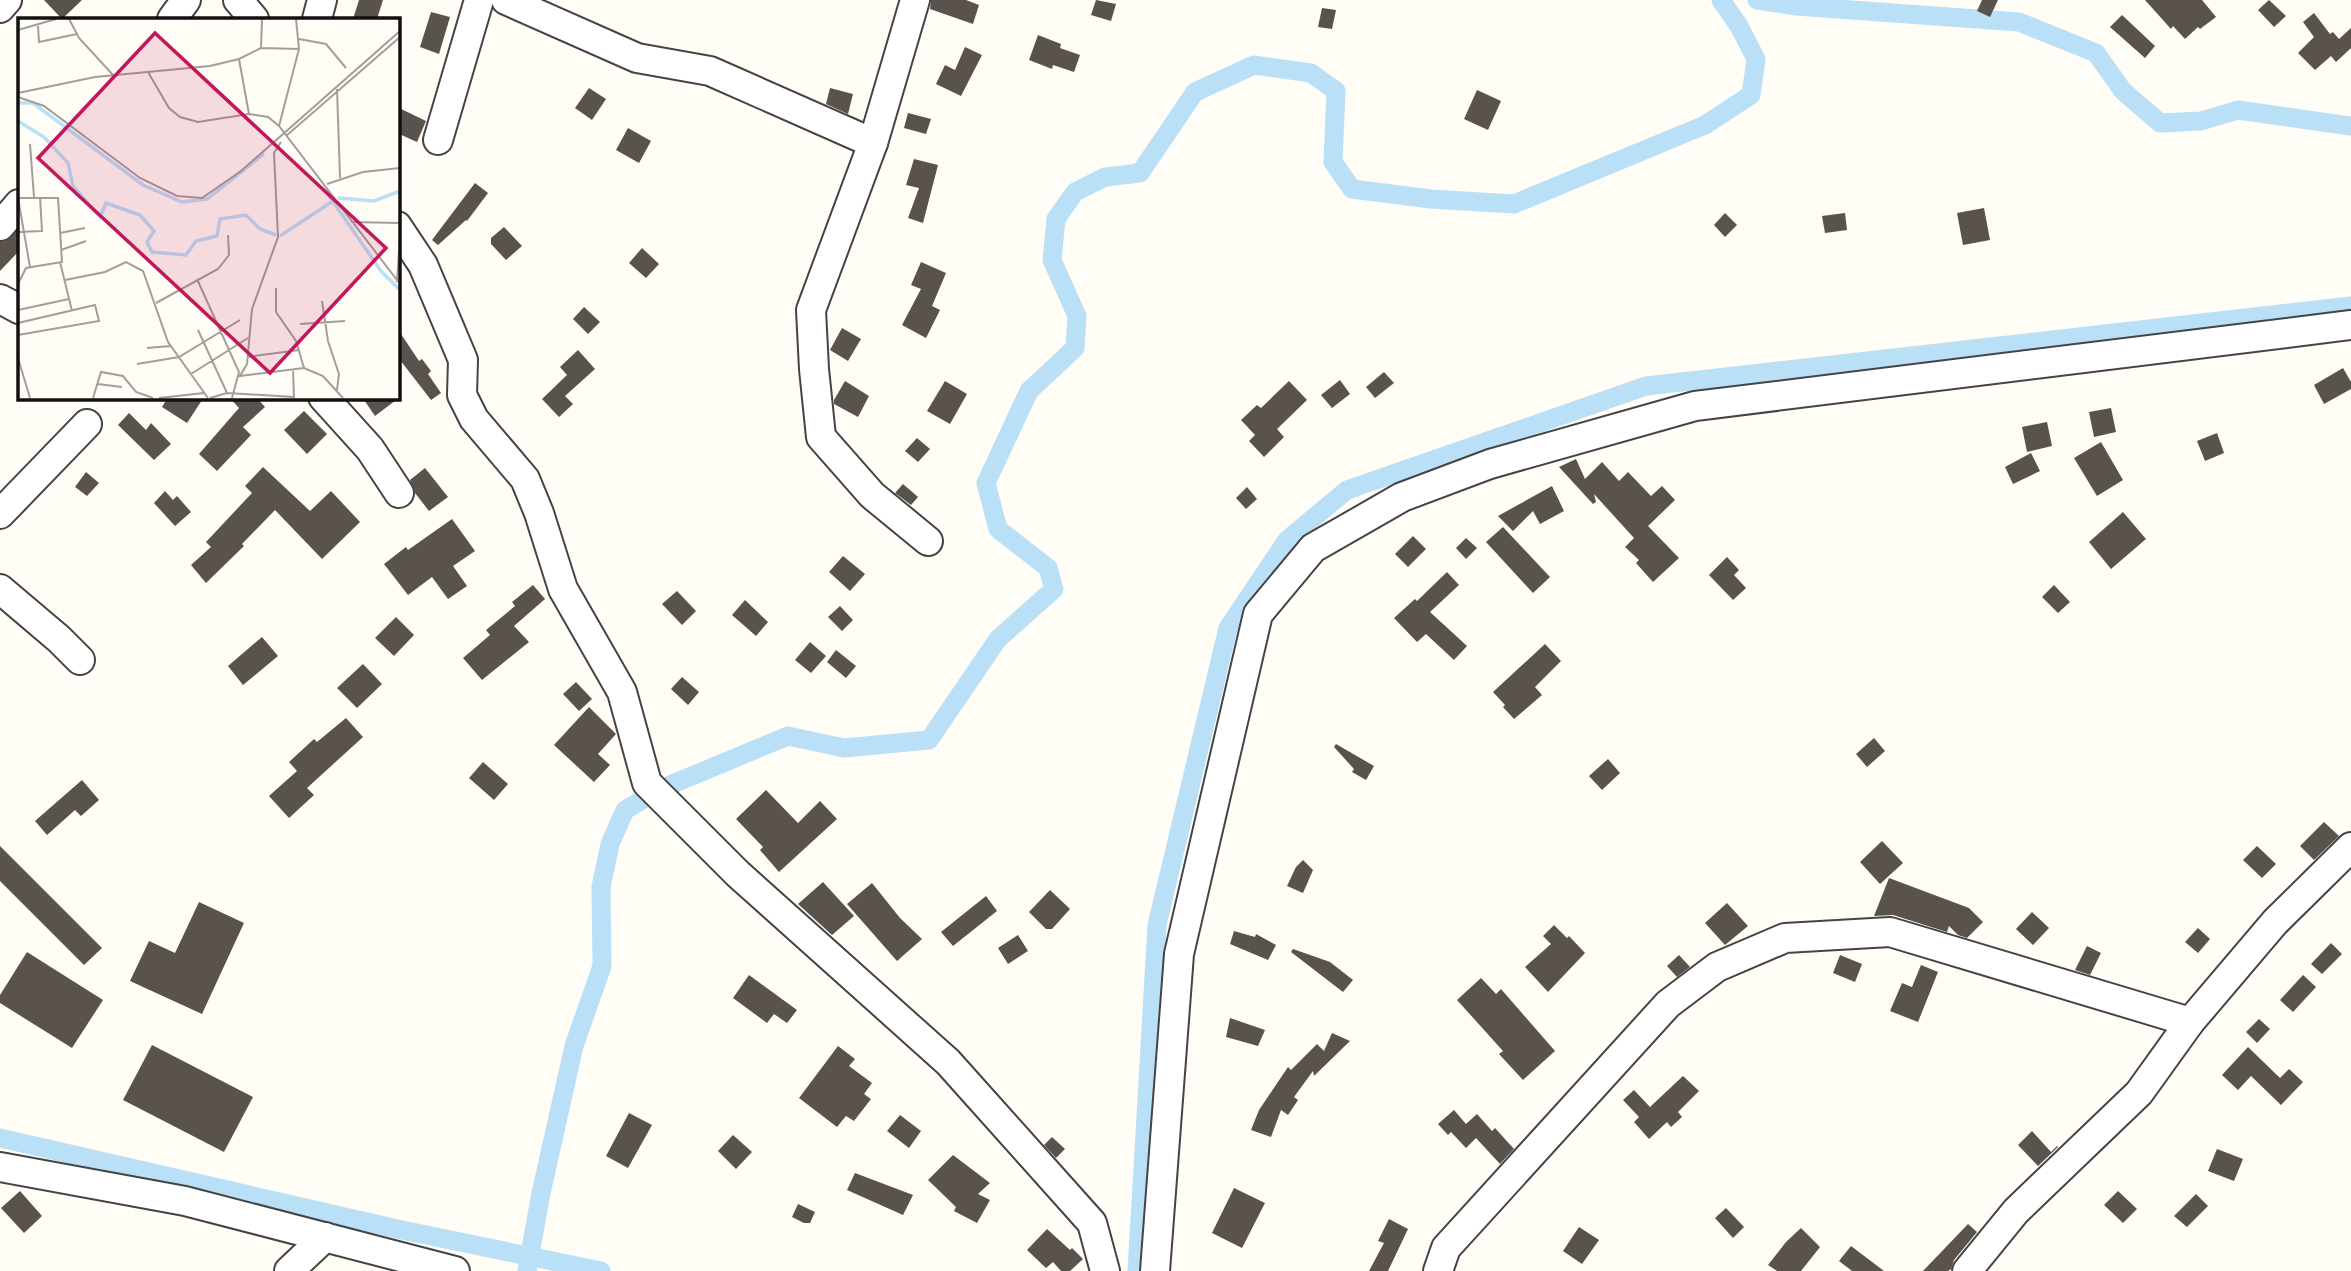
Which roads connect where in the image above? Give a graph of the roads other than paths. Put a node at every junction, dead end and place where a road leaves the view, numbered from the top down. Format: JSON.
{"nodes":[{"id":1,"x":6,"y":0,"type":"edge"},
{"id":2,"x":187,"y":0,"type":"edge"},
{"id":3,"x":238,"y":0,"type":"edge"},
{"id":4,"x":322,"y":0,"type":"edge"},
{"id":5,"x":479,"y":0,"type":"edge"},
{"id":6,"x":506,"y":0,"type":"edge"},
{"id":7,"x":915,"y":0,"type":"edge"},
{"id":8,"x":0,"y":8,"type":"edge"},
{"id":9,"x":173,"y":18,"type":"edge"},
{"id":10,"x":253,"y":18,"type":"edge"},
{"id":11,"x":317,"y":18,"type":"edge"},
{"id":12,"x":438,"y":140,"type":"dead end"},
{"id":13,"x":873,"y":143,"type":"junction"},
{"id":14,"x":18,"y":205,"type":"edge"},
{"id":15,"x":0,"y":226,"type":"edge"},
{"id":16,"x":399,"y":229,"type":"edge"},
{"id":17,"x":0,"y":299,"type":"edge"},
{"id":18,"x":18,"y":308,"type":"edge"},
{"id":19,"x":2351,"y":325,"type":"edge"},
{"id":20,"x":325,"y":399,"type":"edge"},
{"id":21,"x":87,"y":424,"type":"dead end"},
{"id":22,"x":400,"y":493,"type":"dead end"},
{"id":23,"x":0,"y":514,"type":"edge"},
{"id":24,"x":928,"y":541,"type":"dead end"},
{"id":25,"x":0,"y":589,"type":"edge"},
{"id":26,"x":80,"y":660,"type":"dead end"},
{"id":27,"x":2351,"y":847,"type":"edge"},
{"id":28,"x":2190,"y":1022,"type":"junction"},
{"id":29,"x":0,"y":1167,"type":"edge"},
{"id":30,"x":325,"y":1237,"type":"junction"},
{"id":31,"x":289,"y":1271,"type":"edge"},
{"id":32,"x":455,"y":1271,"type":"edge"},
{"id":33,"x":1105,"y":1271,"type":"edge"},
{"id":34,"x":1155,"y":1271,"type":"edge"},
{"id":35,"x":1438,"y":1271,"type":"edge"},
{"id":36,"x":1967,"y":1271,"type":"edge"}],
"edges":[{"from":1,"to":8,"type":"street"},
{"from":2,"to":9,"type":"street"},
{"from":3,"to":10,"type":"street"},
{"from":4,"to":11,"type":"street"},
{"from":5,"to":12,"type":"street"},
{"from":6,"to":13,"type":"street"},
{"from":7,"to":13,"type":"street"},
{"from":13,"to":24,"type":"street"},
{"from":14,"to":15,"type":"street"},
{"from":16,"to":33,"type":"street"},
{"from":17,"to":18,"type":"street"},
{"from":19,"to":34,"type":"street"},
{"from":20,"to":22,"type":"street"},
{"from":21,"to":23,"type":"street"},
{"from":25,"to":26,"type":"street"},
{"from":27,"to":28,"type":"street"},
{"from":28,"to":35,"type":"street"},
{"from":28,"to":36,"type":"street"},
{"from":29,"to":30,"type":"street"},
{"from":30,"to":31,"type":"street"},
{"from":30,"to":32,"type":"street"}]}
